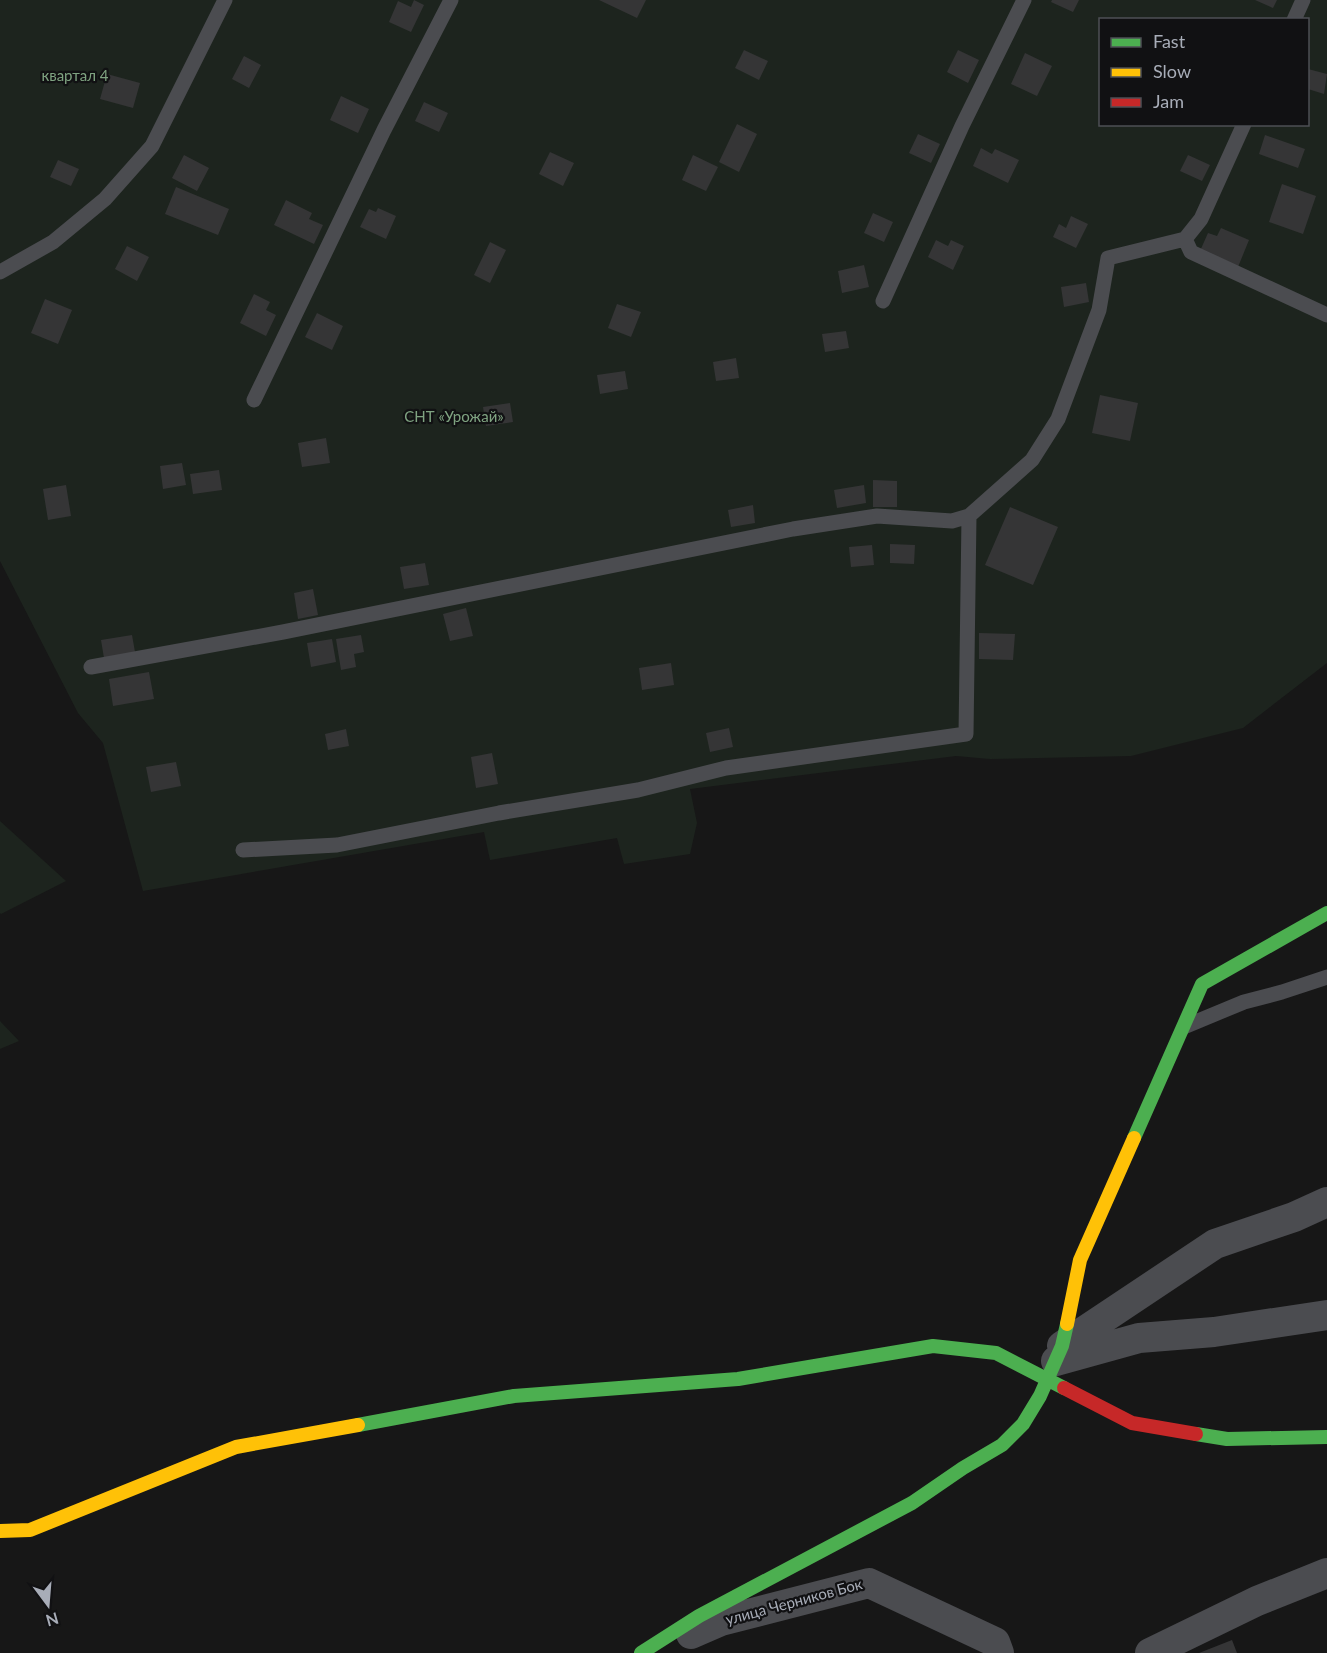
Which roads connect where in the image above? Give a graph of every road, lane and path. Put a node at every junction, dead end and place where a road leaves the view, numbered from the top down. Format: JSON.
{"nodes":[{"id":1,"x":225,"y":0,"type":"edge"},
{"id":2,"x":451,"y":0,"type":"edge"},
{"id":3,"x":1024,"y":0,"type":"edge"},
{"id":4,"x":1303,"y":0,"type":"edge"},
{"id":5,"x":1295,"y":18,"type":"edge"},
{"id":6,"x":1243,"y":126,"type":"edge"},
{"id":7,"x":1185,"y":239,"type":"junction"},
{"id":8,"x":0,"y":272,"type":"edge"},
{"id":9,"x":883,"y":301,"type":"dead end"},
{"id":10,"x":1327,"y":315,"type":"edge"},
{"id":11,"x":254,"y":400,"type":"dead end"},
{"id":12,"x":969,"y":516,"type":"junction"},
{"id":13,"x":91,"y":667,"type":"dead end"},
{"id":14,"x":243,"y":850,"type":"dead end"},
{"id":15,"x":1327,"y":913,"type":"edge"},
{"id":16,"x":1327,"y":977,"type":"edge"},
{"id":17,"x":1185,"y":1026,"type":"junction"},
{"id":18,"x":1327,"y":1202,"type":"edge"},
{"id":19,"x":1327,"y":1315,"type":"edge"},
{"id":20,"x":1055,"y":1362,"type":"junction"},
{"id":21,"x":1327,"y":1437,"type":"edge"},
{"id":22,"x":0,"y":1531,"type":"edge"},
{"id":23,"x":1327,"y":1573,"type":"edge"},
{"id":24,"x":641,"y":1653,"type":"edge"},
{"id":25,"x":646,"y":1653,"type":"edge"},
{"id":26,"x":999,"y":1653,"type":"edge"},
{"id":27,"x":1150,"y":1653,"type":"edge"}],
"edges":[{"from":1,"to":8,"type":"lane"},
{"from":2,"to":11,"type":"lane"},
{"from":3,"to":9,"type":"lane"},
{"from":4,"to":5,"type":"lane"},
{"from":6,"to":7,"type":"lane"},
{"from":7,"to":10,"type":"lane"},
{"from":7,"to":12,"type":"lane"},
{"from":12,"to":13,"type":"lane"},
{"from":12,"to":14,"type":"lane"},
{"from":15,"to":17,"type":"street"},
{"from":16,"to":17,"type":"lane"},
{"from":17,"to":20,"type":"street"},
{"from":18,"to":20,"type":"street"},
{"from":19,"to":20,"type":"street"},
{"from":20,"to":21,"type":"street"},
{"from":20,"to":22,"type":"street"},
{"from":20,"to":24,"type":"street"},
{"from":23,"to":27,"type":"street"},
{"from":25,"to":26,"type":"street","name":"улица Черников Бок"}]}
